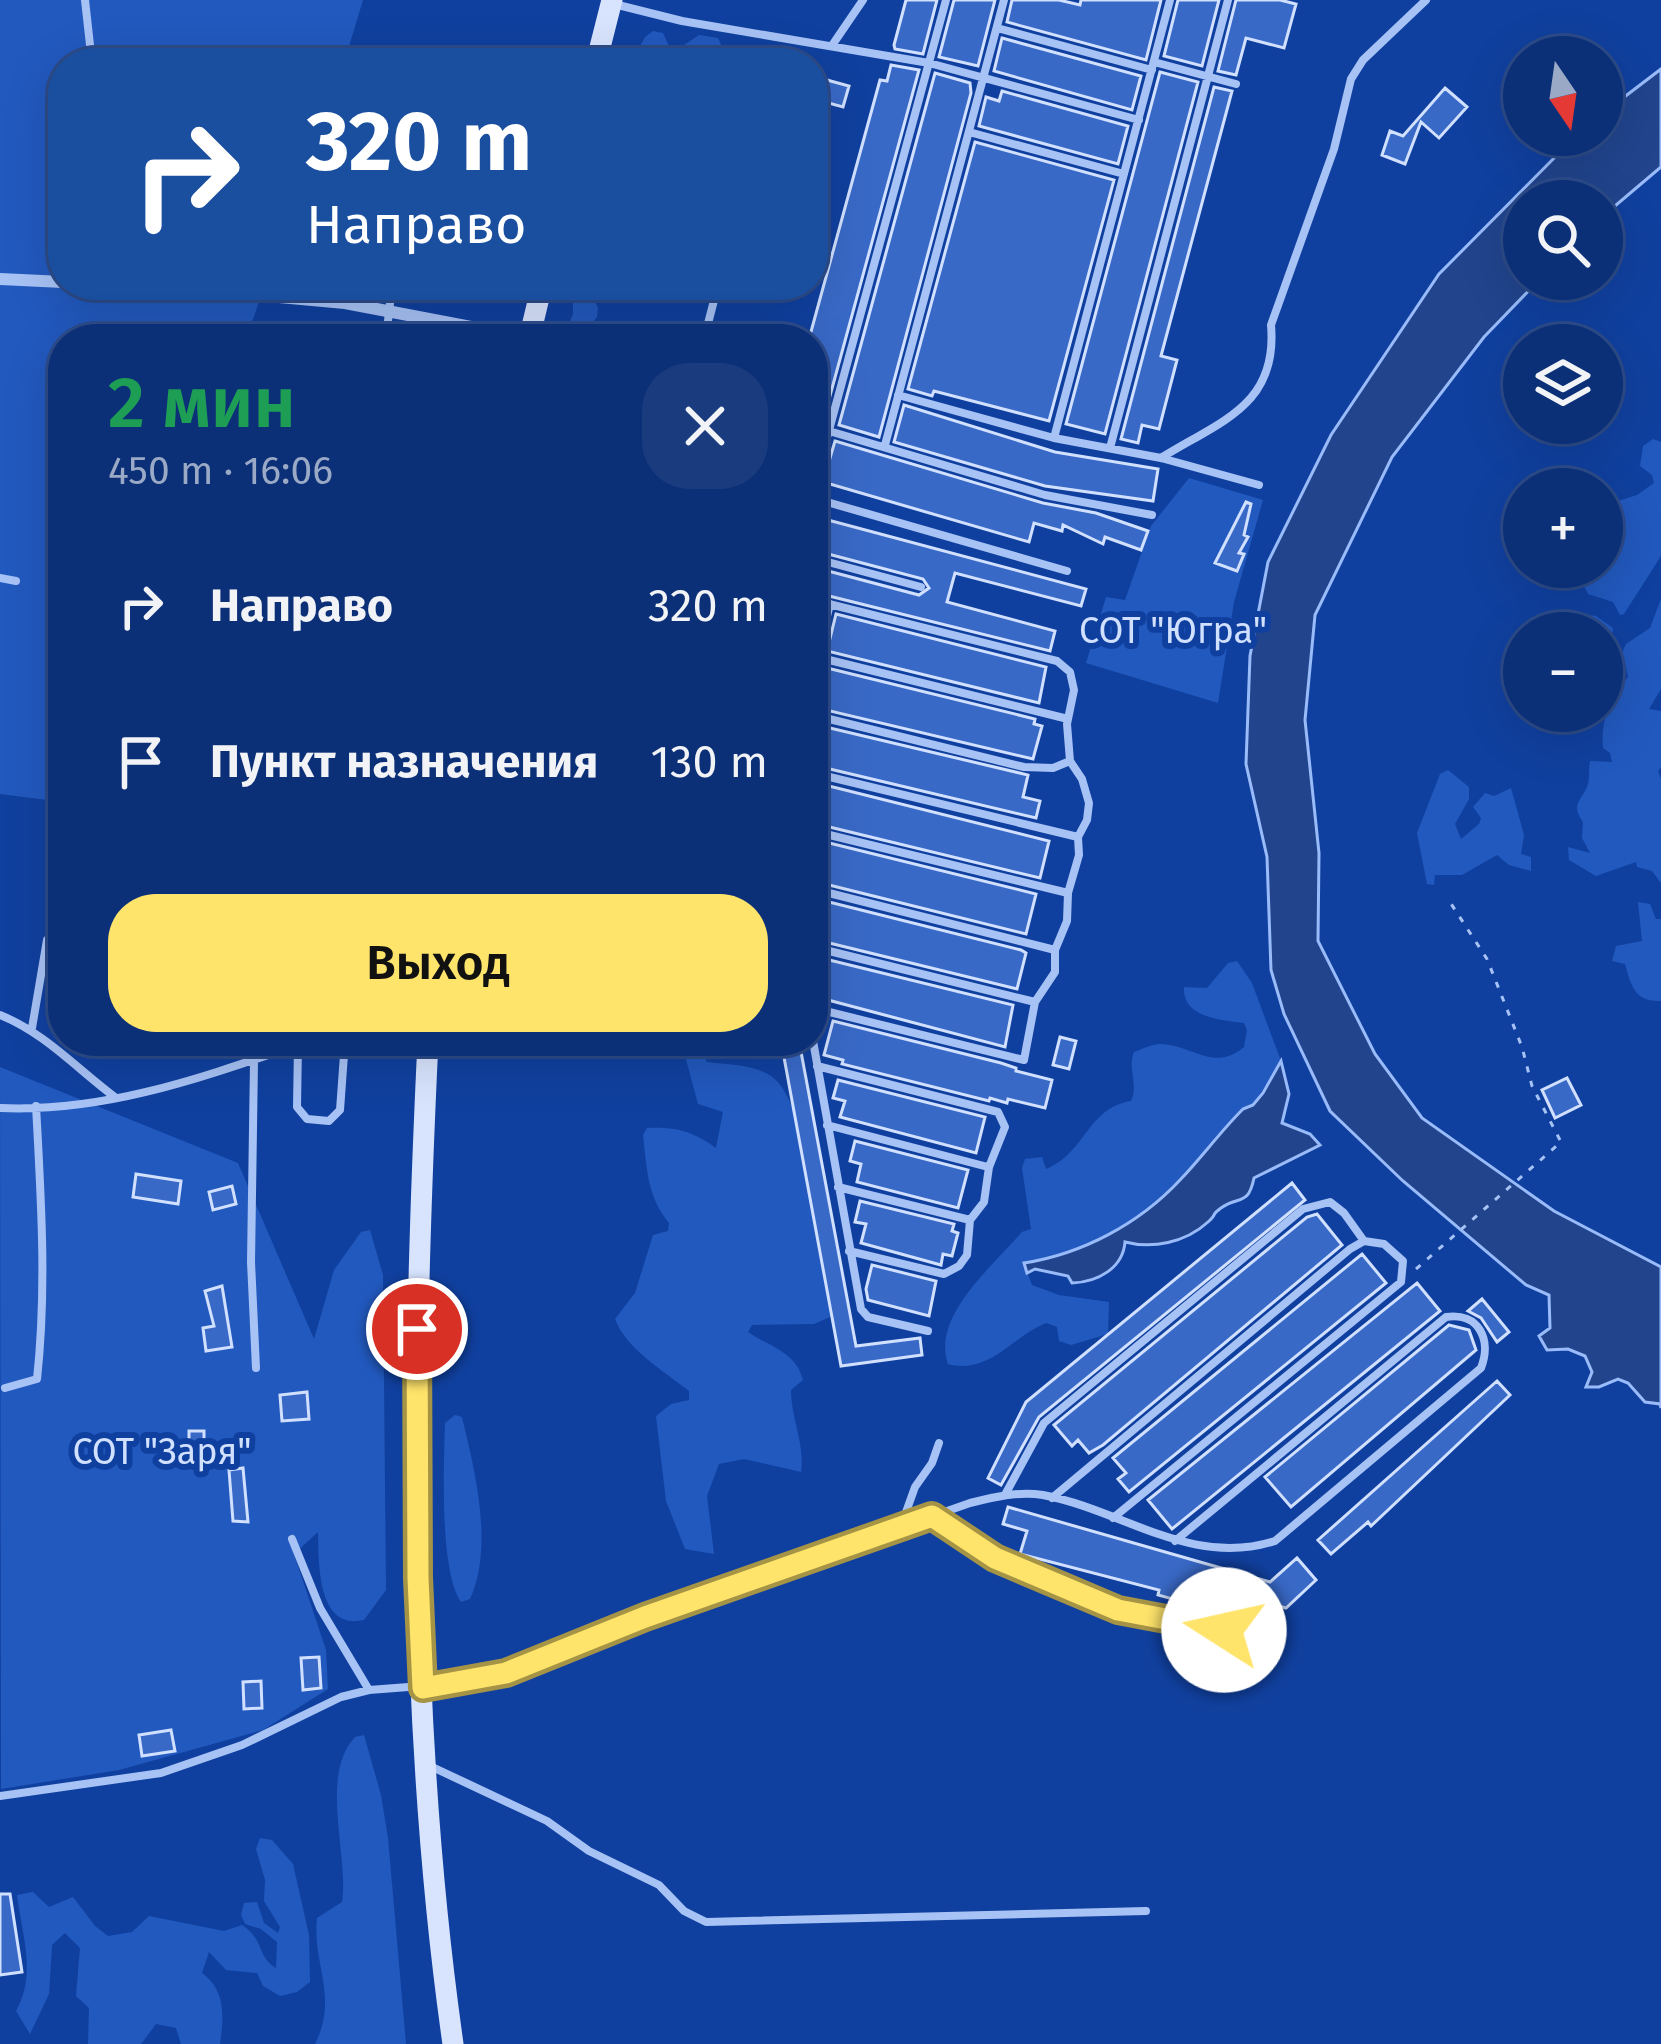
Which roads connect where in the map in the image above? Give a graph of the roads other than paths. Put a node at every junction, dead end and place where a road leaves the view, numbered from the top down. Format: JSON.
{"nodes":[{"id":1,"x":85,"y":0,"type":"edge"},
{"id":2,"x":863,"y":0,"type":"edge"},
{"id":3,"x":946,"y":0,"type":"edge"},
{"id":4,"x":1004,"y":0,"type":"edge"},
{"id":5,"x":1170,"y":0,"type":"edge"},
{"id":6,"x":1228,"y":0,"type":"edge"},
{"id":7,"x":1426,"y":0,"type":"edge"},
{"id":8,"x":611,"y":2,"type":"edge"},
{"id":9,"x":997,"y":28,"type":"junction"},
{"id":10,"x":833,"y":44,"type":"junction"},
{"id":11,"x":90,"y":48,"type":"edge"},
{"id":12,"x":600,"y":48,"type":"edge"},
{"id":13,"x":929,"y":63,"type":"junction"},
{"id":14,"x":1153,"y":66,"type":"junction"},
{"id":15,"x":983,"y":78,"type":"junction"},
{"id":16,"x":1208,"y":78,"type":"junction"},
{"id":17,"x":1236,"y":84,"type":"dead end"},
{"id":18,"x":1139,"y":120,"type":"junction"},
{"id":19,"x":969,"y":132,"type":"junction"},
{"id":20,"x":1124,"y":174,"type":"junction"},
{"id":21,"x":0,"y":279,"type":"edge"},
{"id":22,"x":48,"y":281,"type":"edge"},
{"id":23,"x":309,"y":300,"type":"edge"},
{"id":24,"x":389,"y":300,"type":"edge"},
{"id":25,"x":387,"y":310,"type":"junction"},
{"id":26,"x":387,"y":324,"type":"edge"},
{"id":27,"x":458,"y":324,"type":"edge"},
{"id":28,"x":898,"y":395,"type":"junction"},
{"id":29,"x":829,"y":431,"type":"junction"},
{"id":30,"x":828,"y":435,"type":"edge"},
{"id":31,"x":1054,"y":438,"type":"junction"},
{"id":32,"x":885,"y":445,"type":"junction"},
{"id":33,"x":1110,"y":448,"type":"junction"},
{"id":34,"x":1161,"y":458,"type":"junction"},
{"id":35,"x":1259,"y":485,"type":"dead end"},
{"id":36,"x":828,"y":502,"type":"edge"},
{"id":37,"x":1152,"y":515,"type":"dead end"},
{"id":38,"x":828,"y":562,"type":"edge"},
{"id":39,"x":1067,"y":571,"type":"dead end"},
{"id":40,"x":0,"y":578,"type":"edge"},
{"id":41,"x":16,"y":580,"type":"dead end"},
{"id":42,"x":921,"y":587,"type":"dead end"},
{"id":43,"x":830,"y":604,"type":"joint"},
{"id":44,"x":828,"y":612,"type":"edge"},
{"id":45,"x":828,"y":660,"type":"edge"},
{"id":46,"x":828,"y":719,"type":"edge"},
{"id":47,"x":1068,"y":719,"type":"junction"},
{"id":48,"x":1070,"y":761,"type":"junction"},
{"id":49,"x":828,"y":777,"type":"edge"},
{"id":50,"x":828,"y":835,"type":"edge"},
{"id":51,"x":1078,"y":837,"type":"junction"},
{"id":52,"x":828,"y":893,"type":"edge"},
{"id":53,"x":1068,"y":893,"type":"junction"},
{"id":54,"x":47,"y":940,"type":"dead end"},
{"id":55,"x":1055,"y":950,"type":"junction"},
{"id":56,"x":828,"y":951,"type":"edge"},
{"id":57,"x":1035,"y":1003,"type":"junction"},
{"id":58,"x":828,"y":1012,"type":"edge"},
{"id":59,"x":0,"y":1015,"type":"edge"},
{"id":60,"x":32,"y":1028,"type":"junction"},
{"id":61,"x":48,"y":1042,"type":"edge"},
{"id":62,"x":63,"y":1056,"type":"edge"},
{"id":63,"x":268,"y":1056,"type":"edge"},
{"id":64,"x":298,"y":1056,"type":"edge"},
{"id":65,"x":344,"y":1056,"type":"edge"},
{"id":66,"x":427,"y":1056,"type":"edge"},
{"id":67,"x":815,"y":1056,"type":"edge"},
{"id":68,"x":254,"y":1061,"type":"junction"},
{"id":69,"x":817,"y":1066,"type":"junction"},
{"id":70,"x":118,"y":1098,"type":"junction"},
{"id":71,"x":36,"y":1106,"type":"junction"},
{"id":72,"x":0,"y":1108,"type":"edge"},
{"id":73,"x":827,"y":1125,"type":"junction"},
{"id":74,"x":988,"y":1167,"type":"junction"},
{"id":75,"x":838,"y":1187,"type":"junction"},
{"id":76,"x":970,"y":1220,"type":"junction"},
{"id":77,"x":1364,"y":1241,"type":"junction"},
{"id":78,"x":849,"y":1251,"type":"junction"},
{"id":79,"x":928,"y":1331,"type":"dead end"},
{"id":80,"x":256,"y":1368,"type":"dead end"},
{"id":81,"x":4,"y":1388,"type":"dead end"},
{"id":82,"x":939,"y":1443,"type":"dead end"},
{"id":83,"x":1005,"y":1495,"type":"junction"},
{"id":84,"x":1052,"y":1498,"type":"junction"},
{"id":85,"x":932,"y":1516,"type":"junction"},
{"id":86,"x":1113,"y":1518,"type":"junction"},
{"id":87,"x":900,"y":1527,"type":"junction"},
{"id":88,"x":292,"y":1539,"type":"dead end"},
{"id":89,"x":1175,"y":1541,"type":"junction"},
{"id":90,"x":1224,"y":1630,"type":"dead end"},
{"id":91,"x":423,"y":1688,"type":"junction"},
{"id":92,"x":369,"y":1690,"type":"junction"},
{"id":93,"x":427,"y":1764,"type":"junction"},
{"id":94,"x":0,"y":1796,"type":"edge"},
{"id":95,"x":1146,"y":1911,"type":"dead end"},
{"id":96,"x":453,"y":2044,"type":"edge"}],
"edges":[{"from":1,"to":11,"type":"lane"},
{"from":2,"to":10,"type":"lane"},
{"from":3,"to":13,"type":"lane"},
{"from":4,"to":9,"type":"lane"},
{"from":5,"to":14,"type":"lane"},
{"from":6,"to":16,"type":"lane"},
{"from":7,"to":34,"type":"lane"},
{"from":8,"to":10,"type":"lane"},
{"from":8,"to":12,"type":"main road"},
{"from":9,"to":14,"type":"lane"},
{"from":9,"to":15,"type":"lane"},
{"from":10,"to":13,"type":"lane"},
{"from":13,"to":15,"type":"lane"},
{"from":13,"to":29,"type":"lane"},
{"from":14,"to":16,"type":"lane"},
{"from":14,"to":18,"type":"lane"},
{"from":15,"to":18,"type":"lane"},
{"from":15,"to":19,"type":"lane"},
{"from":16,"to":17,"type":"lane"},
{"from":16,"to":33,"type":"lane"},
{"from":18,"to":20,"type":"lane"},
{"from":19,"to":20,"type":"lane"},
{"from":19,"to":28,"type":"lane"},
{"from":20,"to":31,"type":"lane"},
{"from":21,"to":22,"type":"street"},
{"from":23,"to":25,"type":"street"},
{"from":24,"to":25,"type":"lane"},
{"from":25,"to":26,"type":"lane"},
{"from":25,"to":27,"type":"street"},
{"from":28,"to":31,"type":"lane"},
{"from":28,"to":32,"type":"lane"},
{"from":29,"to":30,"type":"lane"},
{"from":29,"to":32,"type":"lane"},
{"from":31,"to":33,"type":"lane"},
{"from":32,"to":37,"type":"lane"},
{"from":33,"to":34,"type":"lane"},
{"from":34,"to":35,"type":"lane"},
{"from":36,"to":39,"type":"lane"},
{"from":38,"to":42,"type":"lane"},
{"from":40,"to":41,"type":"lane"},
{"from":43,"to":44,"type":"lane"},
{"from":43,"to":47,"type":"lane"},
{"from":45,"to":47,"type":"lane"},
{"from":46,"to":48,"type":"lane"},
{"from":47,"to":48,"type":"lane"},
{"from":48,"to":51,"type":"lane"},
{"from":49,"to":51,"type":"lane"},
{"from":50,"to":53,"type":"lane"},
{"from":51,"to":53,"type":"lane"},
{"from":52,"to":55,"type":"lane"},
{"from":53,"to":55,"type":"lane"},
{"from":54,"to":60,"type":"lane"},
{"from":55,"to":57,"type":"lane"},
{"from":56,"to":57,"type":"lane"},
{"from":57,"to":58,"type":"lane"},
{"from":59,"to":60,"type":"lane"},
{"from":60,"to":61,"type":"lane"},
{"from":62,"to":70,"type":"lane"},
{"from":63,"to":68,"type":"lane"},
{"from":64,"to":65,"type":"lane"},
{"from":66,"to":91,"type":"main road"},
{"from":67,"to":69,"type":"lane"},
{"from":68,"to":70,"type":"lane"},
{"from":68,"to":80,"type":"lane"},
{"from":69,"to":73,"type":"lane"},
{"from":69,"to":74,"type":"lane"},
{"from":70,"to":71,"type":"lane"},
{"from":71,"to":72,"type":"lane"},
{"from":71,"to":81,"type":"lane"},
{"from":73,"to":74,"type":"lane"},
{"from":73,"to":75,"type":"lane"},
{"from":74,"to":76,"type":"lane"},
{"from":75,"to":76,"type":"lane"},
{"from":75,"to":78,"type":"lane"},
{"from":76,"to":78,"type":"lane"},
{"from":77,"to":83,"type":"lane"},
{"from":77,"to":84,"type":"lane"},
{"from":77,"to":86,"type":"lane"},
{"from":78,"to":79,"type":"lane"},
{"from":82,"to":87,"type":"lane"},
{"from":83,"to":84,"type":"lane"},
{"from":83,"to":85,"type":"lane"},
{"from":84,"to":86,"type":"lane"},
{"from":85,"to":87,"type":"lane"},
{"from":85,"to":90,"type":"lane"},
{"from":86,"to":89,"type":"lane"},
{"from":87,"to":91,"type":"lane"},
{"from":88,"to":92,"type":"lane"},
{"from":89,"to":89,"type":"lane"},
{"from":91,"to":92,"type":"lane"},
{"from":91,"to":93,"type":"main road"},
{"from":92,"to":94,"type":"lane"},
{"from":93,"to":95,"type":"lane"},
{"from":93,"to":96,"type":"main road"}]}
